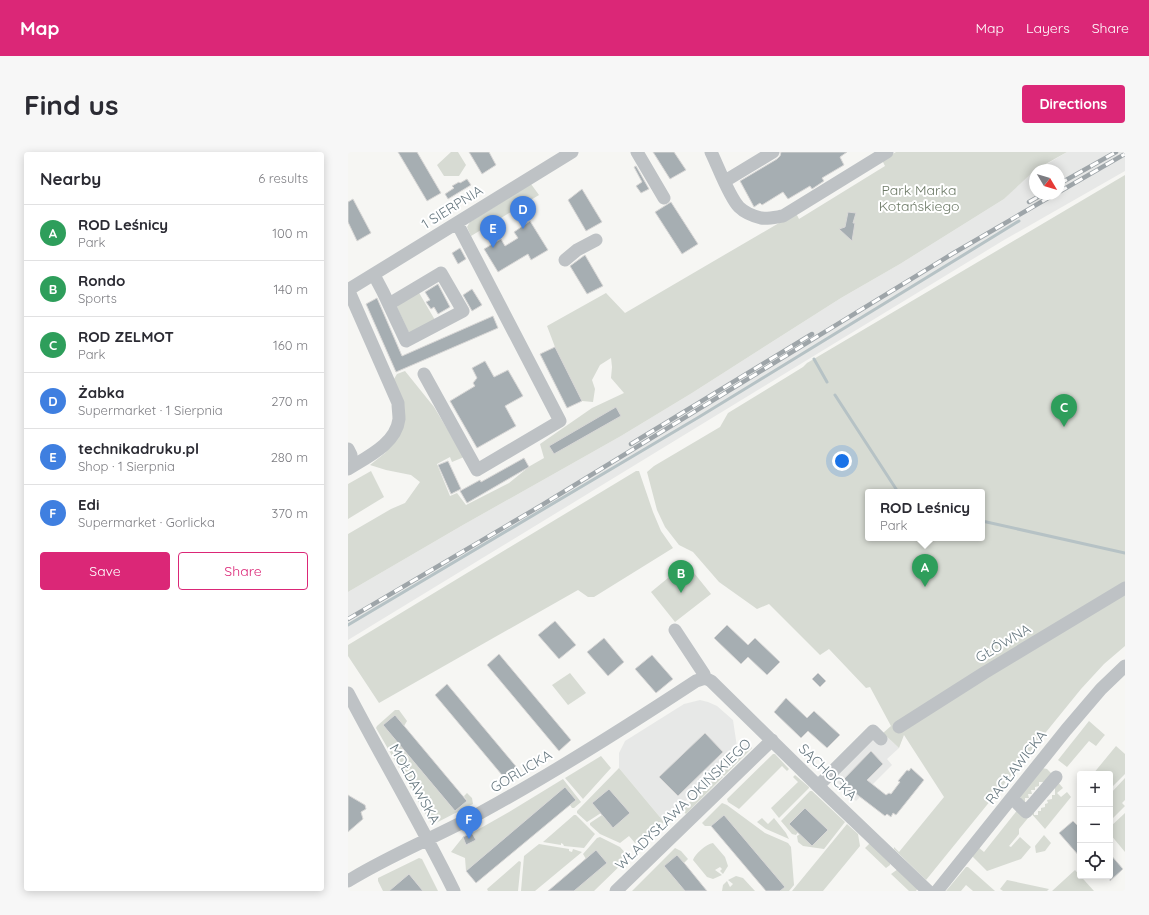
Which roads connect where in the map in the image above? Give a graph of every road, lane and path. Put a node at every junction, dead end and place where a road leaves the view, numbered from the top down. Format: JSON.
{"nodes":[{"id":1,"x":572,"y":152,"type":"edge"},
{"id":2,"x":637,"y":152,"type":"edge"},
{"id":3,"x":712,"y":152,"type":"edge"},
{"id":4,"x":773,"y":152,"type":"edge"},
{"id":5,"x":882,"y":153,"type":"edge"},
{"id":6,"x":725,"y":181,"type":"junction"},
{"id":7,"x":664,"y":198,"type":"dead end"},
{"id":8,"x":457,"y":223,"type":"junction"},
{"id":9,"x":596,"y":240,"type":"dead end"},
{"id":10,"x":565,"y":260,"type":"dead end"},
{"id":11,"x":374,"y":275,"type":"junction"},
{"id":12,"x":348,"y":290,"type":"edge"},
{"id":13,"x":389,"y":304,"type":"junction"},
{"id":14,"x":424,"y":374,"type":"dead end"},
{"id":15,"x":348,"y":469,"type":"edge"},
{"id":16,"x":1125,"y":588,"type":"edge"},
{"id":17,"x":675,"y":630,"type":"dead end"},
{"id":18,"x":1125,"y":666,"type":"edge"},
{"id":19,"x":705,"y":678,"type":"junction"},
{"id":20,"x":348,"y":694,"type":"edge"},
{"id":21,"x":898,"y":727,"type":"dead end"},
{"id":22,"x":881,"y":739,"type":"dead end"},
{"id":23,"x":772,"y":740,"type":"junction"},
{"id":24,"x":1056,"y":777,"type":"dead end"},
{"id":25,"x":818,"y":786,"type":"junction"},
{"id":26,"x":1012,"y":798,"type":"junction"},
{"id":27,"x":427,"y":839,"type":"junction"},
{"id":28,"x":348,"y":881,"type":"edge"},
{"id":29,"x":454,"y":891,"type":"edge"},
{"id":30,"x":616,"y":891,"type":"edge"},
{"id":31,"x":928,"y":891,"type":"edge"},
{"id":32,"x":937,"y":891,"type":"edge"}],
"edges":[{"from":1,"to":8,"type":"street","name":"1 SIERPNIA"},
{"from":2,"to":7,"type":"street"},
{"from":3,"to":6,"type":"street"},
{"from":4,"to":6,"type":"street"},
{"from":5,"to":6,"type":"street"},
{"from":8,"to":11,"type":"street","name":"1 SIERPNIA"},
{"from":8,"to":14,"type":"street"},
{"from":9,"to":10,"type":"street"},
{"from":11,"to":12,"type":"street","name":"1 SIERPNIA"},
{"from":11,"to":13,"type":"street"},
{"from":12,"to":15,"type":"street"},
{"from":13,"to":13,"type":"street"},
{"from":16,"to":21,"type":"street","name":"GŁÓWNA"},
{"from":17,"to":19,"type":"street"},
{"from":18,"to":26,"type":"street","name":"RACŁAWICKA"},
{"from":19,"to":23,"type":"street","name":"SĄCHOCKA"},
{"from":19,"to":27,"type":"street","name":"GORLICKA"},
{"from":20,"to":27,"type":"street","name":"MOŁDAWSKA"},
{"from":22,"to":25,"type":"street"},
{"from":23,"to":25,"type":"street","name":"SĄCHOCKA"},
{"from":23,"to":30,"type":"street","name":"WŁADYSŁAWA OKIŃSKIEGO"},
{"from":24,"to":26,"type":"street"},
{"from":25,"to":31,"type":"street","name":"SĄCHOCKA"},
{"from":26,"to":32,"type":"street","name":"RACŁAWICKA"},
{"from":27,"to":28,"type":"street","name":"GORLICKA"},
{"from":27,"to":29,"type":"street","name":"MOŁDAWSKA"}]}
